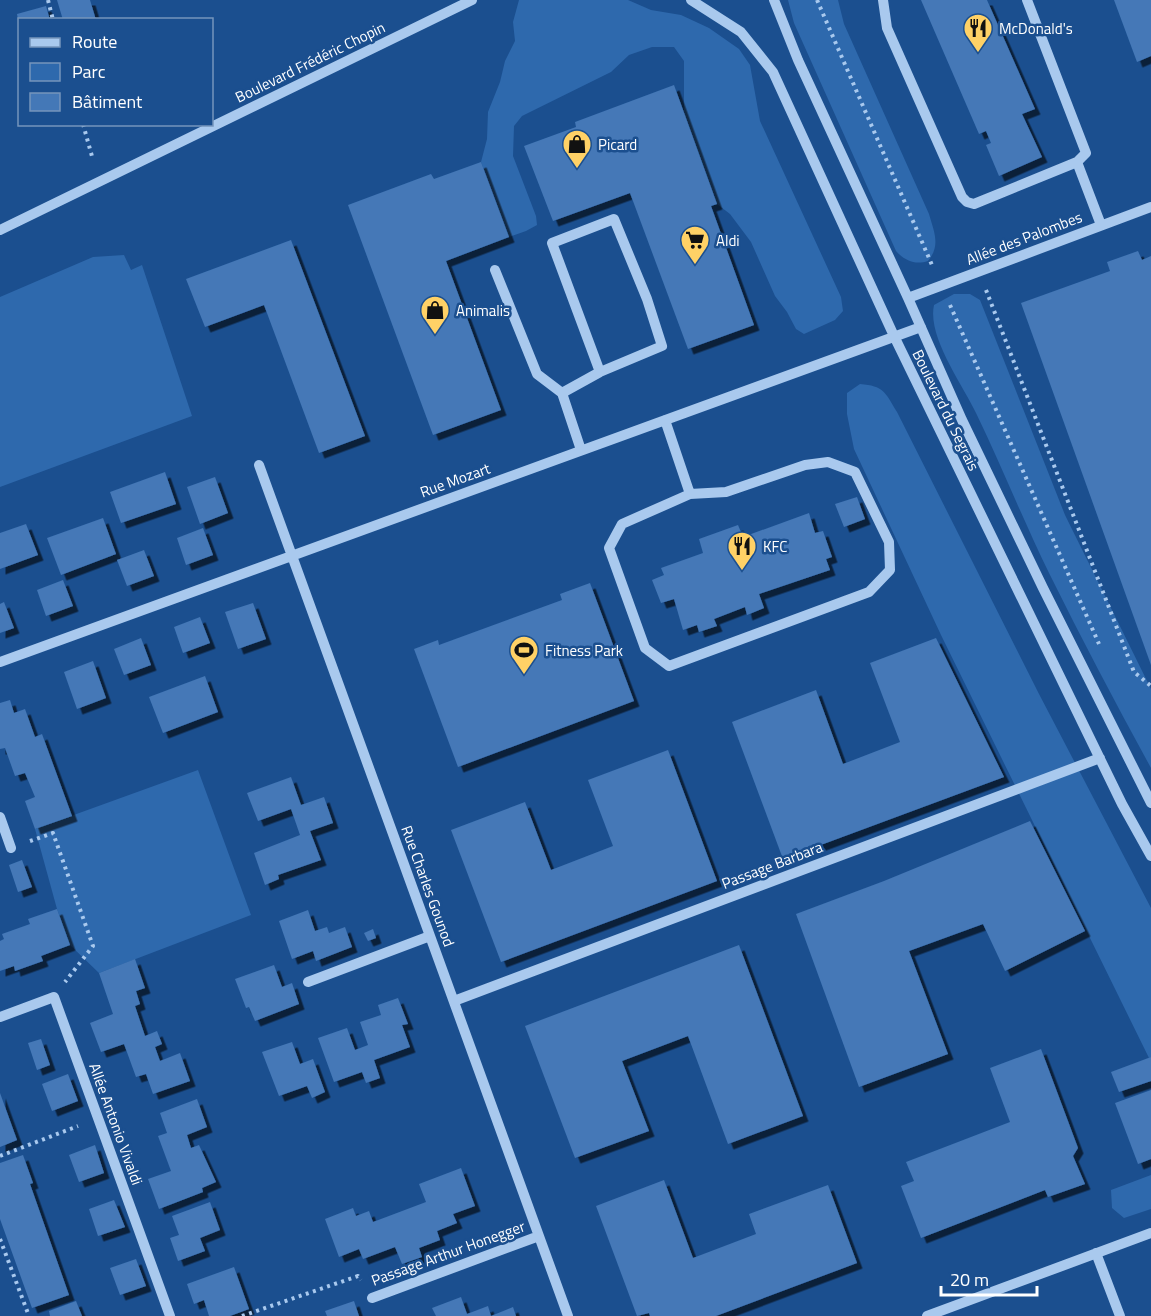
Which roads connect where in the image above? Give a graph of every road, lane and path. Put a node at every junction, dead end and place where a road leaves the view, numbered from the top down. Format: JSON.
{"nodes":[{"id":1,"x":48,"y":0,"type":"edge"},
{"id":2,"x":472,"y":0,"type":"edge"},
{"id":3,"x":691,"y":0,"type":"edge"},
{"id":4,"x":774,"y":0,"type":"edge"},
{"id":5,"x":817,"y":0,"type":"edge"},
{"id":6,"x":883,"y":0,"type":"edge"},
{"id":7,"x":1027,"y":0,"type":"edge"},
{"id":8,"x":52,"y":18,"type":"edge"},
{"id":9,"x":84,"y":126,"type":"edge"},
{"id":10,"x":93,"y":161,"type":"dead end"},
{"id":11,"x":1077,"y":162,"type":"junction"},
{"id":12,"x":1151,"y":207,"type":"edge"},
{"id":13,"x":1101,"y":225,"type":"junction"},
{"id":14,"x":0,"y":230,"type":"edge"},
{"id":15,"x":495,"y":270,"type":"dead end"},
{"id":16,"x":977,"y":272,"type":"junction"},
{"id":17,"x":941,"y":285,"type":"junction"},
{"id":18,"x":908,"y":298,"type":"junction"},
{"id":19,"x":921,"y":327,"type":"junction"},
{"id":20,"x":894,"y":336,"type":"junction"},
{"id":21,"x":600,"y":372,"type":"junction"},
{"id":22,"x":562,"y":393,"type":"junction"},
{"id":23,"x":665,"y":420,"type":"junction"},
{"id":24,"x":581,"y":450,"type":"junction"},
{"id":25,"x":259,"y":465,"type":"dead end"},
{"id":26,"x":690,"y":494,"type":"junction"},
{"id":27,"x":292,"y":555,"type":"junction"},
{"id":28,"x":1100,"y":647,"type":"dead end"},
{"id":29,"x":0,"y":662,"type":"edge"},
{"id":30,"x":1151,"y":686,"type":"edge"},
{"id":31,"x":1100,"y":758,"type":"junction"},
{"id":32,"x":1151,"y":803,"type":"edge"},
{"id":33,"x":0,"y":817,"type":"edge"},
{"id":34,"x":11,"y":848,"type":"joint"},
{"id":35,"x":1151,"y":856,"type":"edge"},
{"id":36,"x":430,"y":936,"type":"junction"},
{"id":37,"x":308,"y":982,"type":"dead end"},
{"id":38,"x":54,"y":997,"type":"junction"},
{"id":39,"x":454,"y":1001,"type":"junction"},
{"id":40,"x":0,"y":1017,"type":"edge"},
{"id":41,"x":98,"y":1119,"type":"junction"},
{"id":42,"x":0,"y":1155,"type":"edge"},
{"id":43,"x":1151,"y":1233,"type":"edge"},
{"id":44,"x":539,"y":1236,"type":"junction"},
{"id":45,"x":0,"y":1239,"type":"edge"},
{"id":46,"x":1096,"y":1253,"type":"junction"},
{"id":47,"x":372,"y":1298,"type":"joint"},
{"id":48,"x":28,"y":1316,"type":"edge"},
{"id":49,"x":170,"y":1316,"type":"edge"},
{"id":50,"x":242,"y":1316,"type":"edge"},
{"id":51,"x":568,"y":1316,"type":"edge"},
{"id":52,"x":927,"y":1316,"type":"edge"},
{"id":53,"x":1120,"y":1316,"type":"edge"}],
"edges":[{"from":1,"to":8,"type":"path"},
{"from":2,"to":14,"type":"street","name":"Boulevard Frédéric Chopin"},
{"from":3,"to":20,"type":"street","name":"Boulevard du Segrais"},
{"from":4,"to":18,"type":"street","name":"Boulevard du Segrais"},
{"from":5,"to":17,"type":"path"},
{"from":6,"to":11,"type":"street"},
{"from":7,"to":11,"type":"street"},
{"from":9,"to":10,"type":"path"},
{"from":11,"to":13,"type":"street"},
{"from":12,"to":13,"type":"street","name":"Allée des Palombes"},
{"from":13,"to":16,"type":"street","name":"Allée des Palombes"},
{"from":15,"to":22,"type":"street"},
{"from":16,"to":17,"type":"street","name":"Allée des Palombes"},
{"from":16,"to":30,"type":"path"},
{"from":17,"to":18,"type":"street","name":"Allée des Palombes"},
{"from":17,"to":28,"type":"path"},
{"from":18,"to":19,"type":"street","name":"Boulevard du Segrais"},
{"from":19,"to":20,"type":"street","name":"Rue Mozart"},
{"from":19,"to":32,"type":"street","name":"Boulevard du Segrais"},
{"from":20,"to":23,"type":"street","name":"Rue Mozart"},
{"from":20,"to":31,"type":"street","name":"Boulevard du Segrais"},
{"from":21,"to":21,"type":"street"},
{"from":21,"to":22,"type":"street"},
{"from":22,"to":24,"type":"street"},
{"from":23,"to":24,"type":"street","name":"Rue Mozart"},
{"from":23,"to":26,"type":"street"},
{"from":24,"to":27,"type":"street","name":"Rue Mozart"},
{"from":25,"to":27,"type":"street","name":"Rue Charles Gounod"},
{"from":26,"to":26,"type":"street"},
{"from":27,"to":29,"type":"street","name":"Rue Mozart"},
{"from":27,"to":36,"type":"street","name":"Rue Charles Gounod"},
{"from":31,"to":35,"type":"street","name":"Boulevard du Segrais"},
{"from":31,"to":39,"type":"street","name":"Passage Barbara"},
{"from":33,"to":34,"type":"street"},
{"from":34,"to":38,"type":"path"},
{"from":36,"to":37,"type":"street"},
{"from":36,"to":39,"type":"street","name":"Rue Charles Gounod"},
{"from":38,"to":40,"type":"street"},
{"from":38,"to":41,"type":"street","name":"Allée Antonio Vivaldi"},
{"from":39,"to":44,"type":"street","name":"Rue Charles Gounod"},
{"from":41,"to":42,"type":"path"},
{"from":41,"to":49,"type":"street","name":"Allée Antonio Vivaldi"},
{"from":43,"to":46,"type":"street"},
{"from":44,"to":47,"type":"street","name":"Passage Arthur Honegger"},
{"from":44,"to":51,"type":"street","name":"Rue Charles Gounod"},
{"from":45,"to":48,"type":"path"},
{"from":46,"to":52,"type":"street"},
{"from":46,"to":53,"type":"street"},
{"from":47,"to":50,"type":"path","name":"Passage Arthur Honegger"}]}
